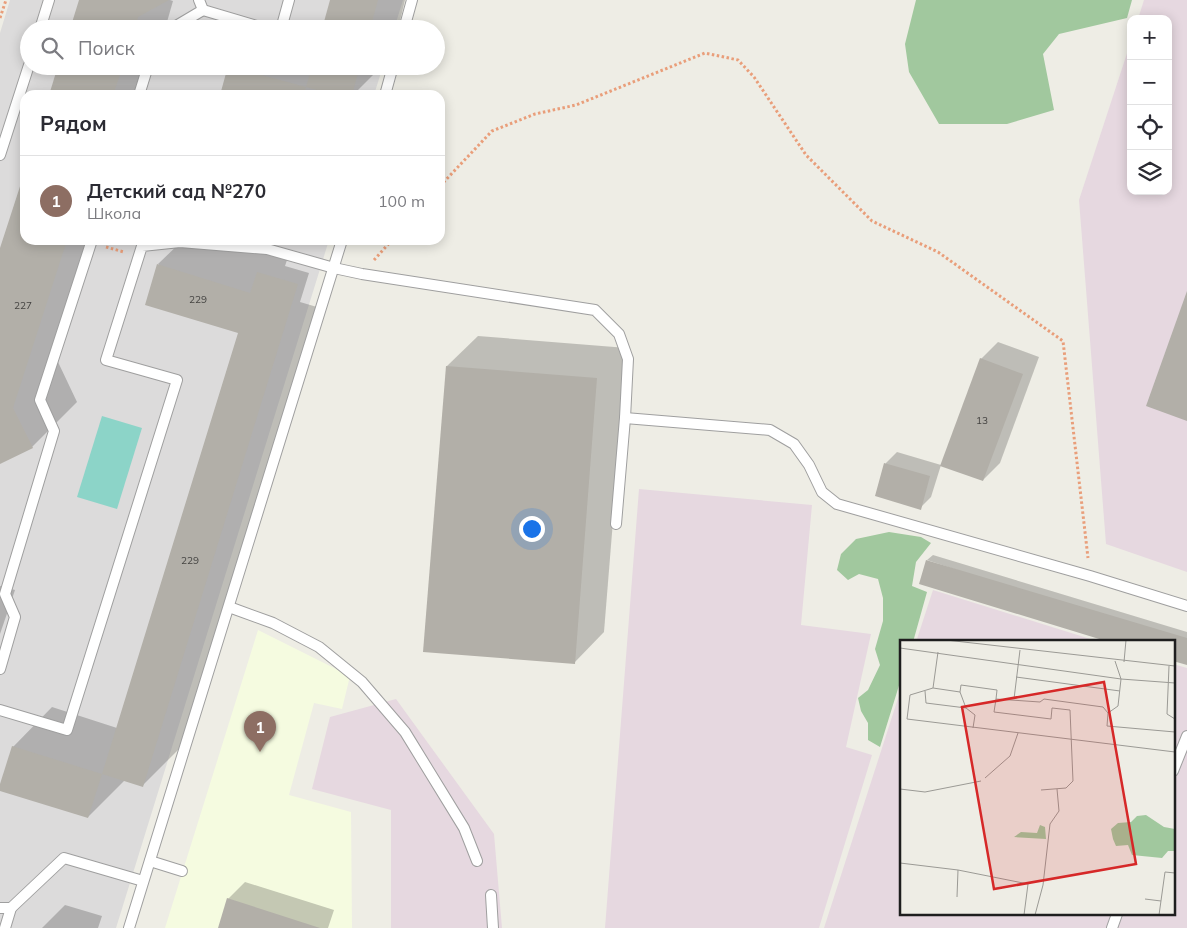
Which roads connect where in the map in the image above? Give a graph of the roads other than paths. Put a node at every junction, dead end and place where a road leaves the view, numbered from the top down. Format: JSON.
{"nodes":[{"id":1,"x":49,"y":0,"type":"edge"},
{"id":2,"x":199,"y":0,"type":"edge"},
{"id":3,"x":289,"y":0,"type":"edge"},
{"id":4,"x":412,"y":0,"type":"edge"},
{"id":5,"x":204,"y":10,"type":"junction"},
{"id":6,"x":43,"y":20,"type":"edge"},
{"id":7,"x":187,"y":20,"type":"edge"},
{"id":8,"x":237,"y":20,"type":"edge"},
{"id":9,"x":283,"y":20,"type":"edge"},
{"id":10,"x":406,"y":20,"type":"edge"},
{"id":11,"x":26,"y":75,"type":"edge"},
{"id":12,"x":145,"y":75,"type":"edge"},
{"id":13,"x":391,"y":75,"type":"edge"},
{"id":14,"x":21,"y":90,"type":"edge"},
{"id":15,"x":141,"y":90,"type":"edge"},
{"id":16,"x":386,"y":90,"type":"edge"},
{"id":17,"x":20,"y":93,"type":"edge"},
{"id":18,"x":0,"y":155,"type":"edge"},
{"id":19,"x":90,"y":245,"type":"edge"},
{"id":20,"x":152,"y":245,"type":"edge"},
{"id":21,"x":217,"y":245,"type":"edge"},
{"id":22,"x":341,"y":245,"type":"edge"},
{"id":23,"x":334,"y":268,"type":"junction"},
{"id":24,"x":625,"y":418,"type":"junction"},
{"id":25,"x":616,"y":524,"type":"dead end"},
{"id":26,"x":2,"y":593,"type":"edge"},
{"id":27,"x":1187,"y":606,"type":"edge"},
{"id":28,"x":229,"y":607,"type":"junction"},
{"id":29,"x":0,"y":669,"type":"edge"},
{"id":30,"x":0,"y":710,"type":"edge"},
{"id":31,"x":1187,"y":736,"type":"edge"},
{"id":32,"x":1174,"y":768,"type":"edge"},
{"id":33,"x":150,"y":861,"type":"junction"},
{"id":34,"x":477,"y":862,"type":"dead end"},
{"id":35,"x":182,"y":871,"type":"dead end"},
{"id":36,"x":143,"y":881,"type":"junction"},
{"id":37,"x":491,"y":895,"type":"dead end"},
{"id":38,"x":0,"y":908,"type":"edge"},
{"id":39,"x":11,"y":908,"type":"junction"},
{"id":40,"x":1116,"y":916,"type":"edge"},
{"id":41,"x":5,"y":928,"type":"edge"},
{"id":42,"x":129,"y":928,"type":"edge"},
{"id":43,"x":493,"y":928,"type":"edge"},
{"id":44,"x":1112,"y":928,"type":"edge"}],
"edges":[{"from":1,"to":6,"type":"lane"},
{"from":2,"to":5,"type":"lane"},
{"from":3,"to":9,"type":"lane"},
{"from":4,"to":10,"type":"lane"},
{"from":5,"to":7,"type":"lane"},
{"from":5,"to":8,"type":"lane"},
{"from":11,"to":14,"type":"lane"},
{"from":12,"to":15,"type":"lane"},
{"from":13,"to":16,"type":"lane"},
{"from":17,"to":18,"type":"lane"},
{"from":19,"to":26,"type":"lane"},
{"from":20,"to":30,"type":"lane"},
{"from":21,"to":23,"type":"lane"},
{"from":22,"to":23,"type":"lane"},
{"from":23,"to":24,"type":"lane"},
{"from":23,"to":28,"type":"lane"},
{"from":24,"to":25,"type":"lane"},
{"from":24,"to":27,"type":"lane"},
{"from":26,"to":29,"type":"lane"},
{"from":28,"to":33,"type":"lane"},
{"from":28,"to":34,"type":"lane"},
{"from":31,"to":32,"type":"lane"},
{"from":33,"to":35,"type":"lane"},
{"from":33,"to":36,"type":"lane"},
{"from":36,"to":39,"type":"lane"},
{"from":36,"to":42,"type":"lane"},
{"from":37,"to":43,"type":"lane"},
{"from":38,"to":39,"type":"lane"},
{"from":39,"to":41,"type":"lane"},
{"from":40,"to":44,"type":"lane"}]}
